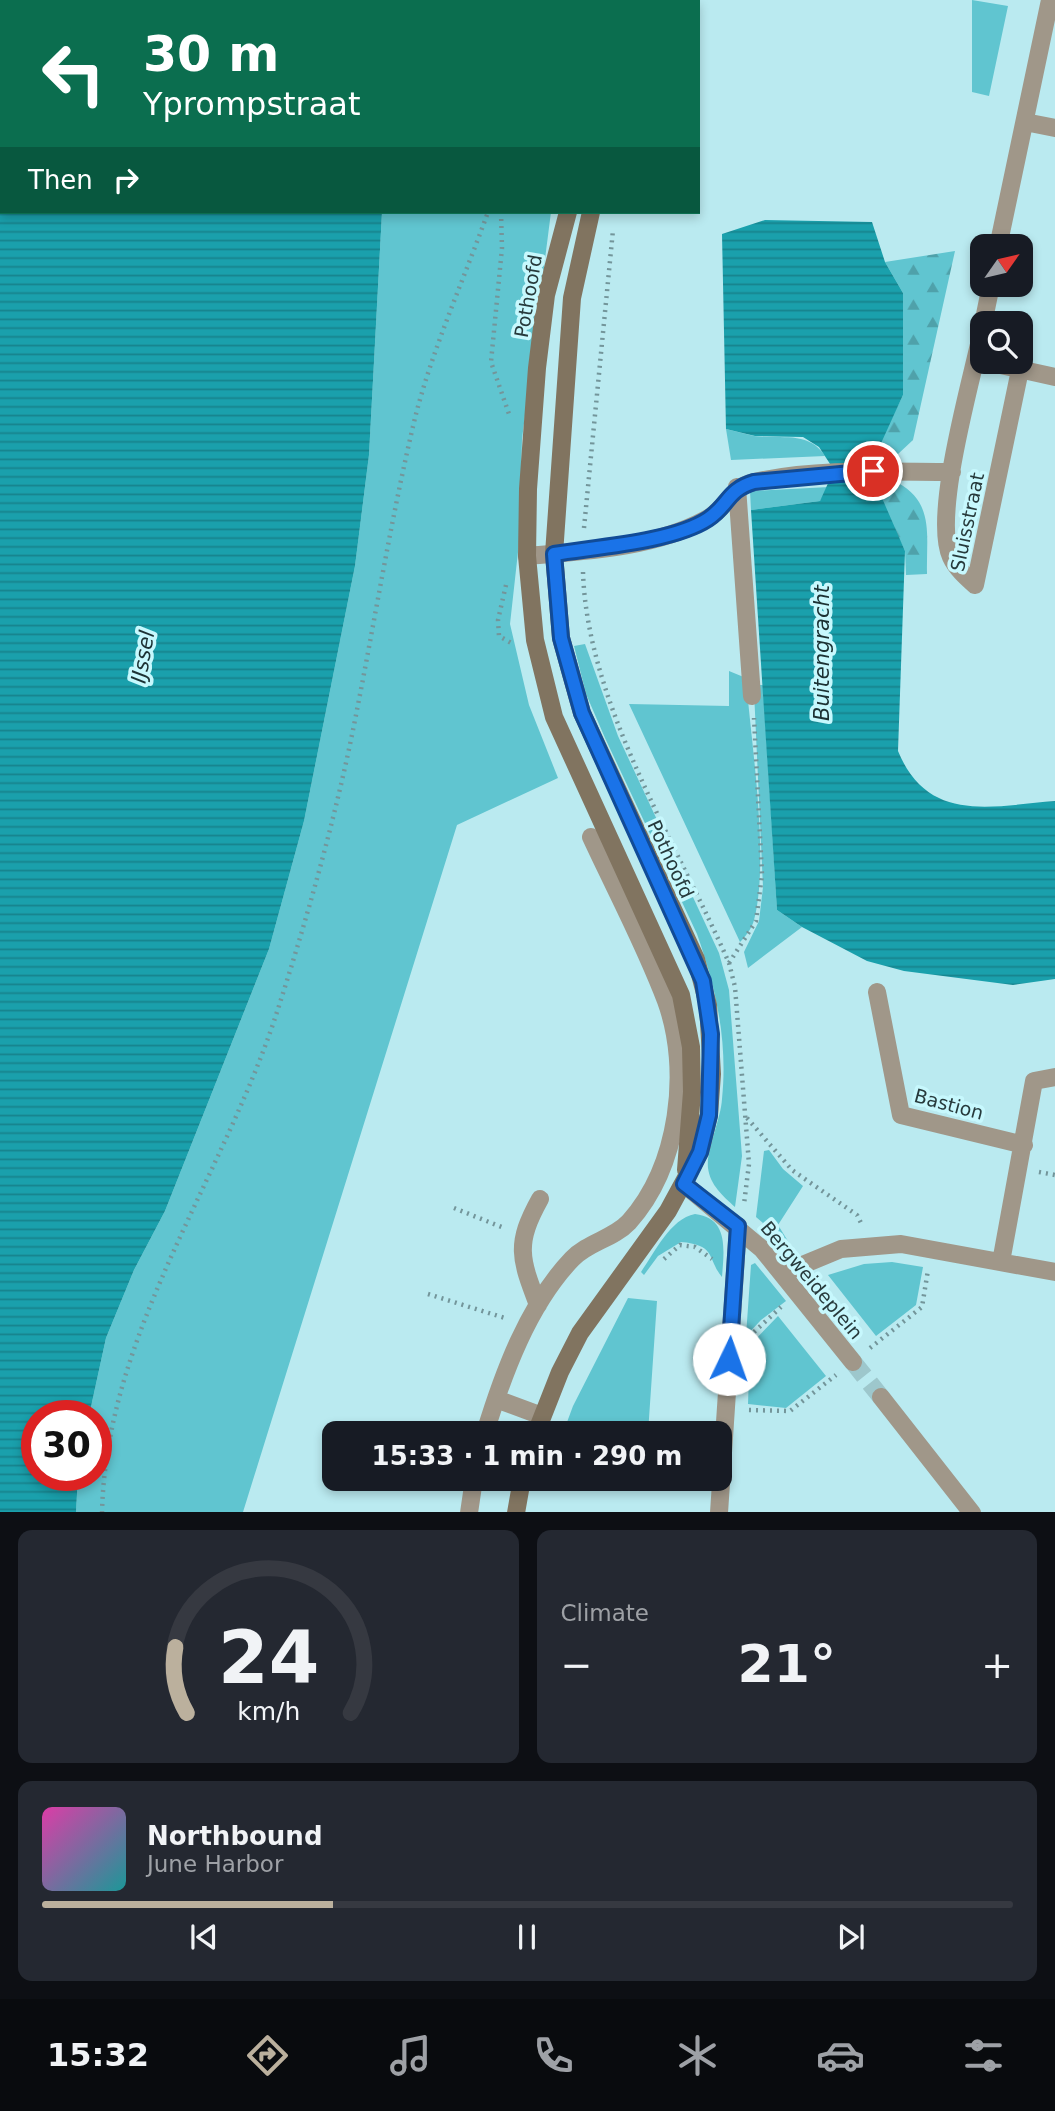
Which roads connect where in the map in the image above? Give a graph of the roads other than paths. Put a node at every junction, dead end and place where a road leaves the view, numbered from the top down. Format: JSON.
{"nodes":[{"id":1,"x":1050,"y":0,"type":"edge"},
{"id":2,"x":1025,"y":122,"type":"junction"},
{"id":3,"x":1055,"y":128,"type":"edge"},
{"id":4,"x":567,"y":214,"type":"edge"},
{"id":5,"x":591,"y":214,"type":"edge"},
{"id":6,"x":1001,"y":234,"type":"edge"},
{"id":7,"x":1033,"y":373,"type":"edge"},
{"id":8,"x":978,"y":374,"type":"edge"},
{"id":9,"x":1019,"y":374,"type":"edge"},
{"id":10,"x":1055,"y":377,"type":"edge"},
{"id":11,"x":952,"y":472,"type":"junction"},
{"id":12,"x":737,"y":487,"type":"junction"},
{"id":13,"x":554,"y":554,"type":"junction"},
{"id":14,"x":527,"y":556,"type":"junction"},
{"id":15,"x":752,"y":696,"type":"dead end"},
{"id":16,"x":591,"y":837,"type":"dead end"},
{"id":17,"x":877,"y":992,"type":"dead end"},
{"id":18,"x":1055,"y":1077,"type":"edge"},
{"id":19,"x":1024,"y":1145,"type":"junction"},
{"id":20,"x":684,"y":1184,"type":"junction"},
{"id":21,"x":540,"y":1199,"type":"dead end"},
{"id":22,"x":738,"y":1226,"type":"junction"},
{"id":23,"x":1001,"y":1262,"type":"junction"},
{"id":24,"x":1055,"y":1272,"type":"edge"},
{"id":25,"x":783,"y":1273,"type":"junction"},
{"id":26,"x":538,"y":1305,"type":"junction"},
{"id":27,"x":853,"y":1362,"type":"tunnel mouth"},
{"id":28,"x":881,"y":1397,"type":"tunnel mouth"},
{"id":29,"x":496,"y":1399,"type":"junction"},
{"id":30,"x":489,"y":1421,"type":"edge"},
{"id":31,"x":532,"y":1421,"type":"edge"},
{"id":32,"x":541,"y":1421,"type":"edge"},
{"id":33,"x":472,"y":1491,"type":"edge"},
{"id":34,"x":520,"y":1491,"type":"edge"},
{"id":35,"x":468,"y":1512,"type":"edge"},
{"id":36,"x":516,"y":1512,"type":"edge"},
{"id":37,"x":719,"y":1512,"type":"edge"},
{"id":38,"x":971,"y":1512,"type":"edge"}],
"edges":[{"from":1,"to":2,"type":"street"},
{"from":2,"to":3,"type":"street"},
{"from":2,"to":6,"type":"street"},
{"from":4,"to":14,"type":"street","name":"Pothoofd"},
{"from":5,"to":13,"type":"street","name":"Pothoofd"},
{"from":7,"to":10,"type":"street"},
{"from":8,"to":11,"type":"street","name":"Sluisstraat"},
{"from":9,"to":11,"type":"street","name":"Sluisstraat"},
{"from":11,"to":12,"type":"street"},
{"from":12,"to":13,"type":"street"},
{"from":12,"to":15,"type":"street"},
{"from":13,"to":14,"type":"street"},
{"from":13,"to":20,"type":"street","name":"Pothoofd"},
{"from":14,"to":20,"type":"street","name":"Pothoofd"},
{"from":16,"to":26,"type":"street"},
{"from":17,"to":19,"type":"street","name":"Bastion"},
{"from":18,"to":19,"type":"street"},
{"from":19,"to":23,"type":"street"},
{"from":20,"to":22,"type":"street","name":"Bergweideplein"},
{"from":20,"to":32,"type":"street","name":"Pothoofd"},
{"from":21,"to":26,"type":"street"},
{"from":22,"to":25,"type":"street","name":"Bergweideplein"},
{"from":22,"to":37,"type":"street"},
{"from":23,"to":24,"type":"street"},
{"from":23,"to":25,"type":"street"},
{"from":25,"to":27,"type":"street","name":"Bergweideplein"},
{"from":26,"to":29,"type":"street"},
{"from":28,"to":38,"type":"street"},
{"from":29,"to":30,"type":"street"},
{"from":29,"to":31,"type":"street","name":"Pothoofd"},
{"from":33,"to":35,"type":"street"},
{"from":34,"to":36,"type":"street"}]}
